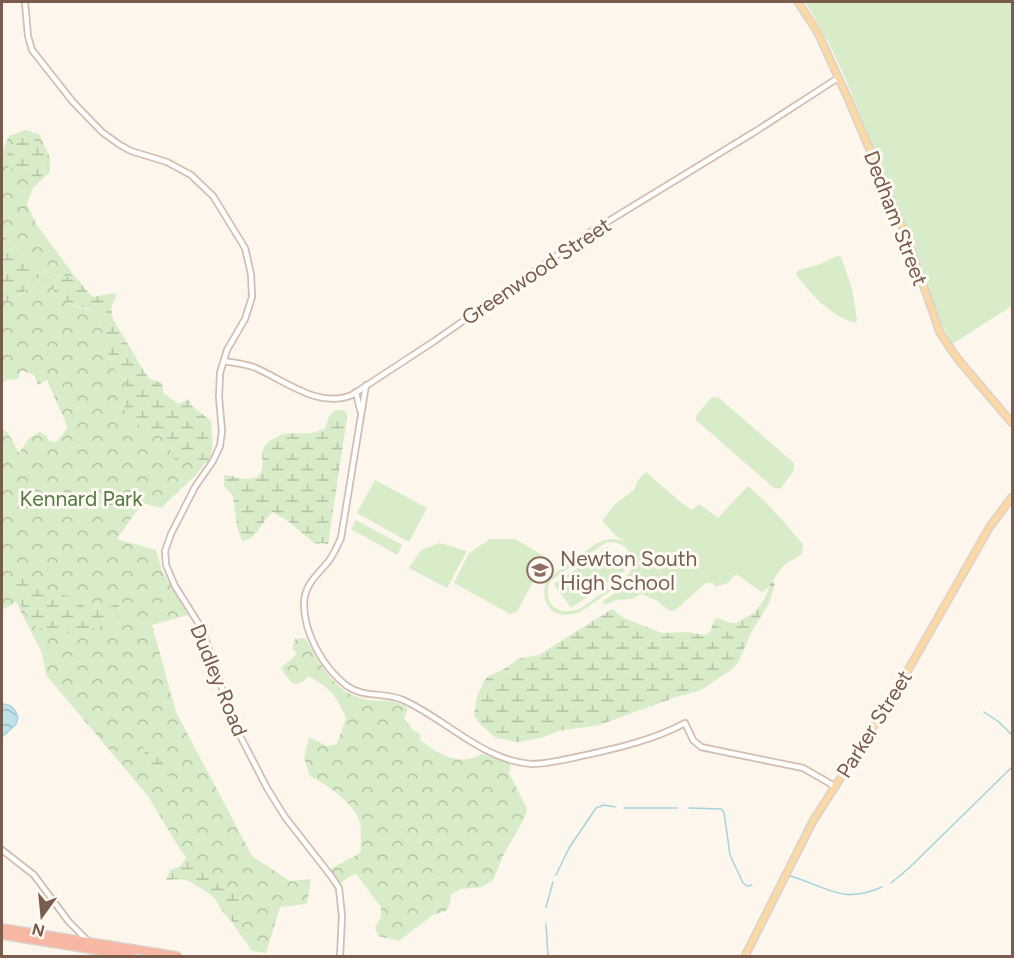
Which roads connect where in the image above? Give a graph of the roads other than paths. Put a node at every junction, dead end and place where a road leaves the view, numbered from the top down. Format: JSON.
{"nodes":[{"id":1,"x":25,"y":2,"type":"edge"},
{"id":2,"x":798,"y":2,"type":"edge"},
{"id":3,"x":838,"y":78,"type":"junction"},
{"id":4,"x":224,"y":361,"type":"junction"},
{"id":5,"x":366,"y":385,"type":"junction"},
{"id":6,"x":356,"y":392,"type":"junction"},
{"id":7,"x":360,"y":410,"type":"junction"},
{"id":8,"x":1012,"y":423,"type":"edge"},
{"id":9,"x":1012,"y":496,"type":"edge"},
{"id":10,"x":834,"y":788,"type":"junction"},
{"id":11,"x":2,"y":850,"type":"edge"},
{"id":12,"x":69,"y":922,"type":"junction"},
{"id":13,"x":2,"y":928,"type":"edge"},
{"id":14,"x":2,"y":935,"type":"edge"},
{"id":15,"x":72,"y":940,"type":"junction"},
{"id":16,"x":89,"y":942,"type":"junction"},
{"id":17,"x":159,"y":955,"type":"edge"},
{"id":18,"x":132,"y":957,"type":"edge"},
{"id":19,"x":177,"y":957,"type":"edge"},
{"id":20,"x":340,"y":957,"type":"edge"},
{"id":21,"x":745,"y":957,"type":"edge"}],
"edges":[{"from":1,"to":4,"type":"street","name":"Dudley Road"},
{"from":2,"to":3,"type":"main road","name":"Dedham Street"},
{"from":3,"to":5,"type":"street","name":"Greenwood Street"},
{"from":3,"to":8,"type":"main road","name":"Dedham Street"},
{"from":4,"to":6,"type":"street","name":"Greenwood Street"},
{"from":4,"to":20,"type":"street","name":"Dudley Road"},
{"from":5,"to":6,"type":"street","name":"Greenwood Street"},
{"from":5,"to":7,"type":"street"},
{"from":6,"to":7,"type":"street"},
{"from":7,"to":10,"type":"street"},
{"from":9,"to":10,"type":"main road","name":"Parker Street"},
{"from":10,"to":21,"type":"main road","name":"Parker Street"},
{"from":11,"to":12,"type":"street"},
{"from":12,"to":15,"type":"street"},
{"from":12,"to":16,"type":"street"},
{"from":13,"to":15,"type":"highway"},
{"from":14,"to":18,"type":"highway"},
{"from":15,"to":16,"type":"highway"},
{"from":16,"to":17,"type":"highway"},
{"from":17,"to":19,"type":"highway"}]}
